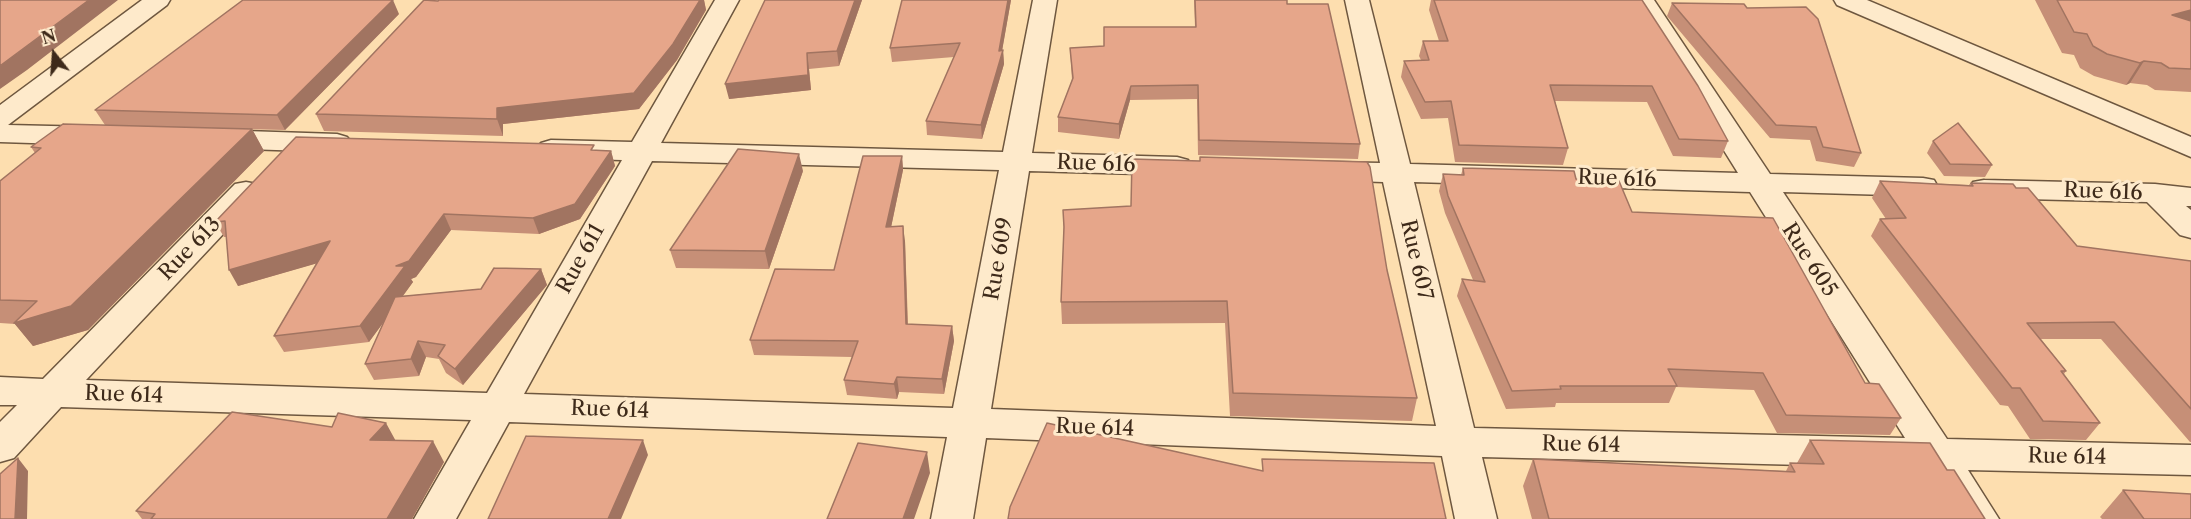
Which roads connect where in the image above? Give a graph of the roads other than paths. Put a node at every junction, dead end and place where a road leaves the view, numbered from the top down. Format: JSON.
{"nodes":[{"id":1,"x":158,"y":0,"type":"edge"},
{"id":2,"x":727,"y":0,"type":"edge"},
{"id":3,"x":1045,"y":0,"type":"edge"},
{"id":4,"x":1357,"y":0,"type":"edge"},
{"id":5,"x":1642,"y":0,"type":"edge"},
{"id":6,"x":1846,"y":0,"type":"edge"},
{"id":7,"x":317,"y":117,"type":"edge"},
{"id":8,"x":0,"y":118,"type":"edge"},
{"id":9,"x":0,"y":134,"type":"edge"},
{"id":10,"x":117,"y":137,"type":"edge"},
{"id":11,"x":188,"y":139,"type":"edge"},
{"id":12,"x":293,"y":142,"type":"junction"},
{"id":13,"x":363,"y":144,"type":"edge"},
{"id":14,"x":525,"y":148,"type":"edge"},
{"id":15,"x":2191,"y":148,"type":"edge"},
{"id":16,"x":642,"y":151,"type":"junction"},
{"id":17,"x":1016,"y":162,"type":"junction"},
{"id":18,"x":1206,"y":167,"type":"edge"},
{"id":19,"x":1301,"y":170,"type":"edge"},
{"id":20,"x":1396,"y":172,"type":"junction"},
{"id":21,"x":1759,"y":183,"type":"junction"},
{"id":22,"x":2155,"y":193,"type":"junction"},
{"id":23,"x":2191,"y":197,"type":"edge"},
{"id":24,"x":2191,"y":228,"type":"edge"},
{"id":25,"x":0,"y":391,"type":"edge"},
{"id":26,"x":52,"y":393,"type":"junction"},
{"id":27,"x":498,"y":407,"type":"junction"},
{"id":28,"x":970,"y":423,"type":"junction"},
{"id":29,"x":1458,"y":442,"type":"junction"},
{"id":30,"x":0,"y":447,"type":"edge"},
{"id":31,"x":1935,"y":454,"type":"junction"},
{"id":32,"x":2191,"y":460,"type":"edge"},
{"id":33,"x":435,"y":519,"type":"edge"},
{"id":34,"x":952,"y":519,"type":"edge"},
{"id":35,"x":1476,"y":519,"type":"edge"},
{"id":36,"x":1978,"y":519,"type":"edge"}],
"edges":[{"from":1,"to":8,"type":"street"},
{"from":2,"to":16,"type":"street","name":"Rue 611"},
{"from":3,"to":17,"type":"street","name":"Rue 609"},
{"from":4,"to":20,"type":"street","name":"Rue 607"},
{"from":5,"to":21,"type":"street","name":"Rue 605"},
{"from":6,"to":15,"type":"street"},
{"from":7,"to":12,"type":"street","name":"Rue 613"},
{"from":9,"to":10,"type":"street"},
{"from":11,"to":12,"type":"street"},
{"from":12,"to":13,"type":"street"},
{"from":12,"to":26,"type":"street","name":"Rue 613"},
{"from":14,"to":16,"type":"street","name":"Rue 616"},
{"from":16,"to":17,"type":"street","name":"Rue 616"},
{"from":16,"to":27,"type":"street","name":"Rue 611"},
{"from":17,"to":18,"type":"street","name":"Rue 616"},
{"from":17,"to":28,"type":"street","name":"Rue 609"},
{"from":19,"to":20,"type":"street","name":"Rue 616"},
{"from":20,"to":21,"type":"street","name":"Rue 616"},
{"from":20,"to":29,"type":"street","name":"Rue 607"},
{"from":21,"to":22,"type":"street","name":"Rue 616"},
{"from":21,"to":31,"type":"street","name":"Rue 605"},
{"from":22,"to":23,"type":"street","name":"Rue 616"},
{"from":22,"to":24,"type":"street"},
{"from":25,"to":26,"type":"street","name":"Rue 614"},
{"from":26,"to":27,"type":"street","name":"Rue 614"},
{"from":26,"to":30,"type":"street","name":"Rue 613"},
{"from":27,"to":28,"type":"street","name":"Rue 614"},
{"from":27,"to":33,"type":"street","name":"Rue 611"},
{"from":28,"to":29,"type":"street","name":"Rue 614"},
{"from":28,"to":34,"type":"street","name":"Rue 609"},
{"from":29,"to":31,"type":"street","name":"Rue 614"},
{"from":29,"to":35,"type":"street","name":"Rue 607"},
{"from":31,"to":32,"type":"street","name":"Rue 614"},
{"from":31,"to":36,"type":"street","name":"Rue 605"}]}
